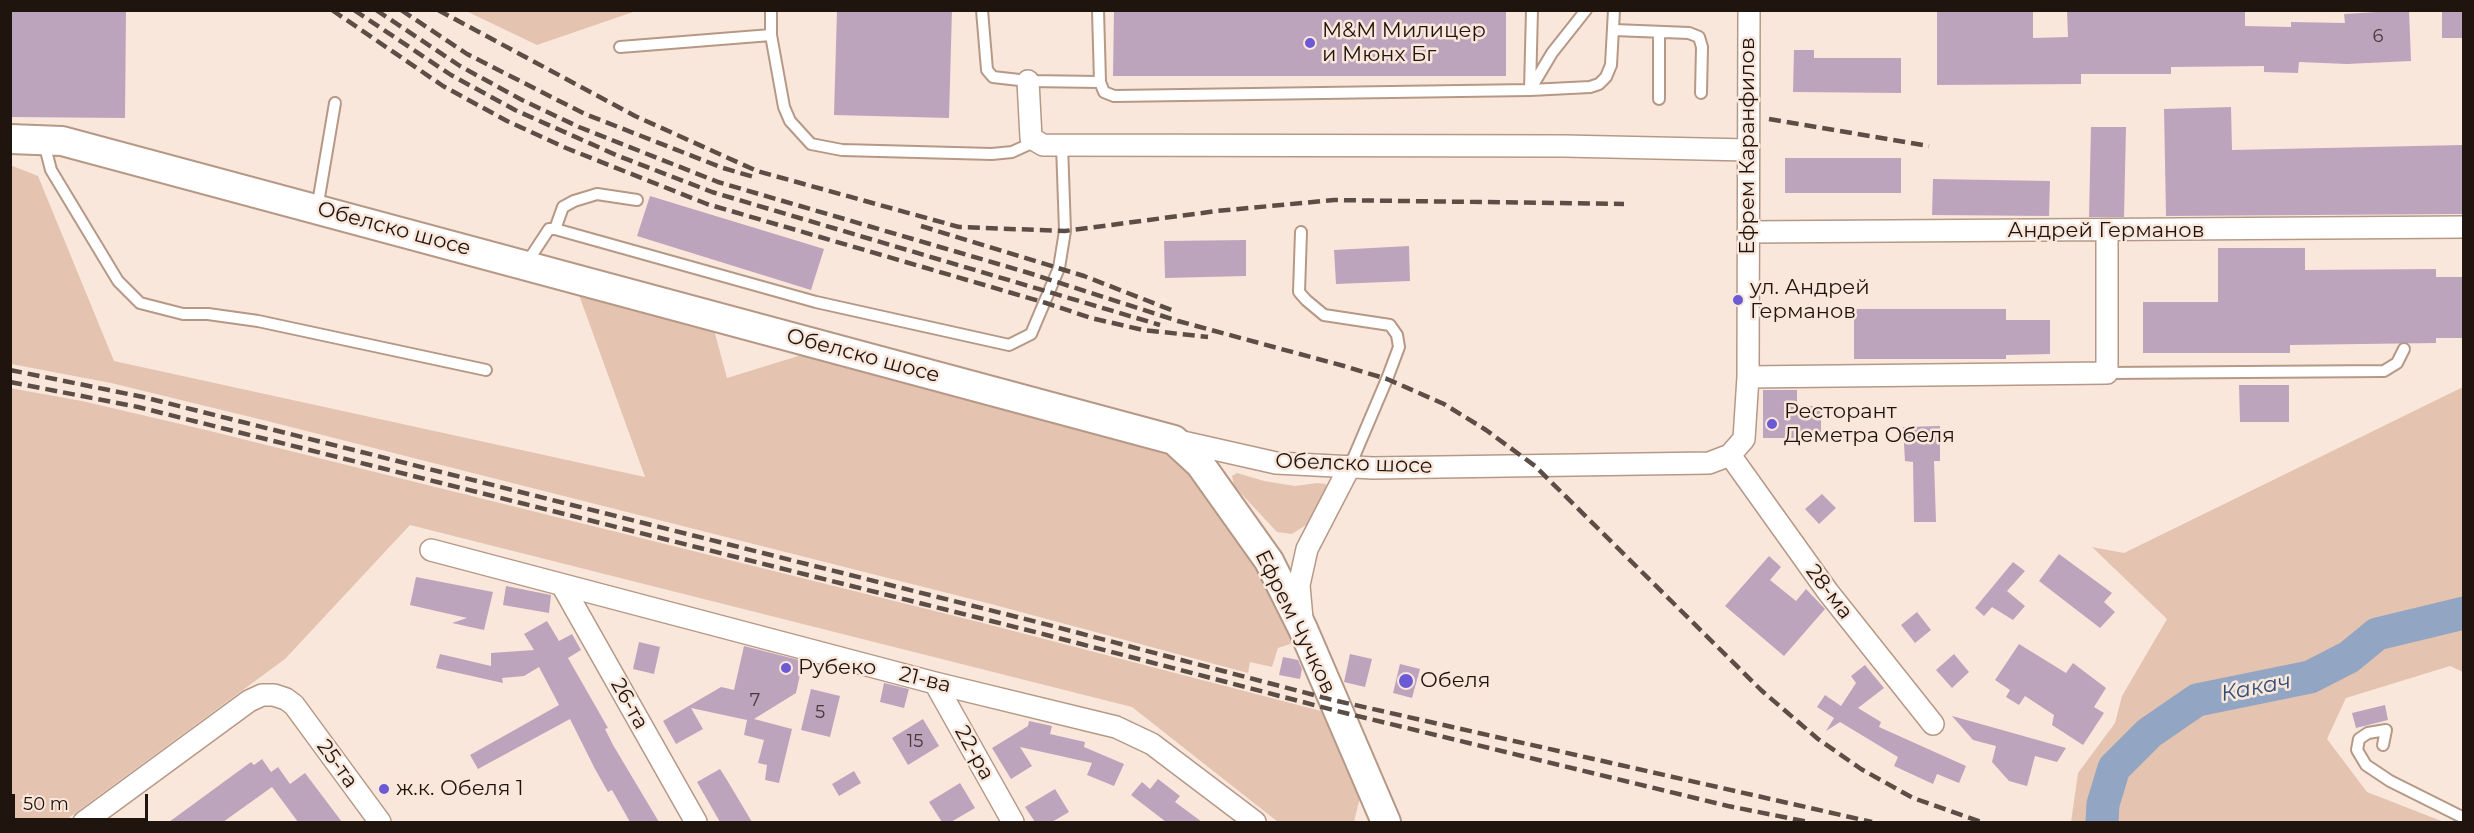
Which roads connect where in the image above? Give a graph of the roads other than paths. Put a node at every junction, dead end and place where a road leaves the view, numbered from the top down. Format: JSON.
{"nodes":[{"id":1,"x":771,"y":10,"type":"edge"},
{"id":2,"x":982,"y":10,"type":"edge"},
{"id":3,"x":1098,"y":10,"type":"edge"},
{"id":4,"x":1532,"y":10,"type":"edge"},
{"id":5,"x":1586,"y":10,"type":"edge"},
{"id":6,"x":1614,"y":10,"type":"edge"},
{"id":7,"x":1749,"y":10,"type":"edge"},
{"id":8,"x":1614,"y":30,"type":"junction"},
{"id":9,"x":1659,"y":33,"type":"junction"},
{"id":10,"x":771,"y":35,"type":"junction"},
{"id":11,"x":620,"y":47,"type":"dead end"},
{"id":12,"x":1028,"y":81,"type":"junction"},
{"id":13,"x":1100,"y":82,"type":"junction"},
{"id":14,"x":1530,"y":90,"type":"junction"},
{"id":15,"x":1701,"y":93,"type":"dead end"},
{"id":16,"x":1659,"y":99,"type":"dead end"},
{"id":17,"x":335,"y":103,"type":"dead end"},
{"id":18,"x":10,"y":139,"type":"edge"},
{"id":19,"x":44,"y":140,"type":"junction"},
{"id":20,"x":1034,"y":142,"type":"junction"},
{"id":21,"x":1062,"y":145,"type":"junction"},
{"id":22,"x":1748,"y":150,"type":"junction"},
{"id":23,"x":637,"y":200,"type":"dead end"},
{"id":24,"x":317,"y":208,"type":"junction"},
{"id":25,"x":2463,"y":227,"type":"edge"},
{"id":26,"x":555,"y":230,"type":"junction"},
{"id":27,"x":1301,"y":232,"type":"dead end"},
{"id":28,"x":1748,"y":232,"type":"junction"},
{"id":29,"x":2107,"y":232,"type":"junction"},
{"id":30,"x":526,"y":265,"type":"junction"},
{"id":31,"x":2404,"y":350,"type":"dead end"},
{"id":32,"x":486,"y":370,"type":"dead end"},
{"id":33,"x":2107,"y":373,"type":"junction"},
{"id":34,"x":1748,"y":377,"type":"junction"},
{"id":35,"x":1174,"y":440,"type":"junction"},
{"id":36,"x":1730,"y":455,"type":"junction"},
{"id":37,"x":1350,"y":466,"type":"junction"},
{"id":38,"x":431,"y":550,"type":"dead end"},
{"id":39,"x":562,"y":585,"type":"junction"},
{"id":40,"x":1303,"y":629,"type":"junction"},
{"id":41,"x":935,"y":683,"type":"junction"},
{"id":42,"x":1933,"y":724,"type":"dead end"},
{"id":43,"x":2383,"y":745,"type":"dead end"},
{"id":44,"x":2463,"y":818,"type":"edge"},
{"id":45,"x":1383,"y":819,"type":"edge"},
{"id":46,"x":84,"y":822,"type":"edge"},
{"id":47,"x":380,"y":822,"type":"edge"},
{"id":48,"x":696,"y":822,"type":"edge"},
{"id":49,"x":1013,"y":822,"type":"edge"},
{"id":50,"x":1255,"y":822,"type":"edge"}],
"edges":[{"from":1,"to":10,"type":"lane"},
{"from":2,"to":12,"type":"lane"},
{"from":3,"to":13,"type":"lane"},
{"from":4,"to":14,"type":"lane"},
{"from":5,"to":14,"type":"lane"},
{"from":6,"to":8,"type":"lane"},
{"from":7,"to":22,"type":"street","name":"Ефрем Каранфилов"},
{"from":8,"to":9,"type":"lane"},
{"from":8,"to":14,"type":"lane"},
{"from":9,"to":15,"type":"lane"},
{"from":9,"to":16,"type":"lane"},
{"from":10,"to":11,"type":"lane"},
{"from":10,"to":20,"type":"lane"},
{"from":12,"to":13,"type":"lane"},
{"from":12,"to":20,"type":"street"},
{"from":13,"to":14,"type":"lane"},
{"from":17,"to":24,"type":"lane"},
{"from":18,"to":19,"type":"street","name":"Обелско шосе"},
{"from":19,"to":24,"type":"street","name":"Обелско шосе"},
{"from":19,"to":32,"type":"lane"},
{"from":20,"to":21,"type":"street"},
{"from":21,"to":22,"type":"street"},
{"from":21,"to":26,"type":"lane"},
{"from":22,"to":28,"type":"street","name":"Ефрем Каранфилов"},
{"from":23,"to":26,"type":"lane"},
{"from":24,"to":30,"type":"street","name":"Обелско шосе"},
{"from":25,"to":29,"type":"street","name":"Андрей Германов"},
{"from":26,"to":30,"type":"lane"},
{"from":27,"to":37,"type":"lane"},
{"from":28,"to":29,"type":"street","name":"Андрей Германов"},
{"from":28,"to":34,"type":"street","name":"Ефрем Каранфилов"},
{"from":29,"to":33,"type":"street"},
{"from":30,"to":35,"type":"street","name":"Обелско шосе"},
{"from":31,"to":33,"type":"lane"},
{"from":33,"to":34,"type":"street"},
{"from":34,"to":36,"type":"street","name":"Ефрем Каранфилов"},
{"from":35,"to":37,"type":"street","name":"Обелско шосе"},
{"from":35,"to":40,"type":"street","name":"Ефрем Чучков"},
{"from":36,"to":37,"type":"street","name":"Обелско шосе"},
{"from":36,"to":42,"type":"street","name":"28-ма"},
{"from":37,"to":40,"type":"street"},
{"from":38,"to":39,"type":"street","name":"21-ва"},
{"from":39,"to":41,"type":"street","name":"21-ва"},
{"from":39,"to":48,"type":"street","name":"26-та"},
{"from":40,"to":45,"type":"street","name":"Ефрем Чучков"},
{"from":41,"to":49,"type":"street","name":"22-ра"},
{"from":41,"to":50,"type":"street","name":"21-ва"},
{"from":43,"to":44,"type":"lane"},
{"from":46,"to":47,"type":"street","name":"25-та"}]}
